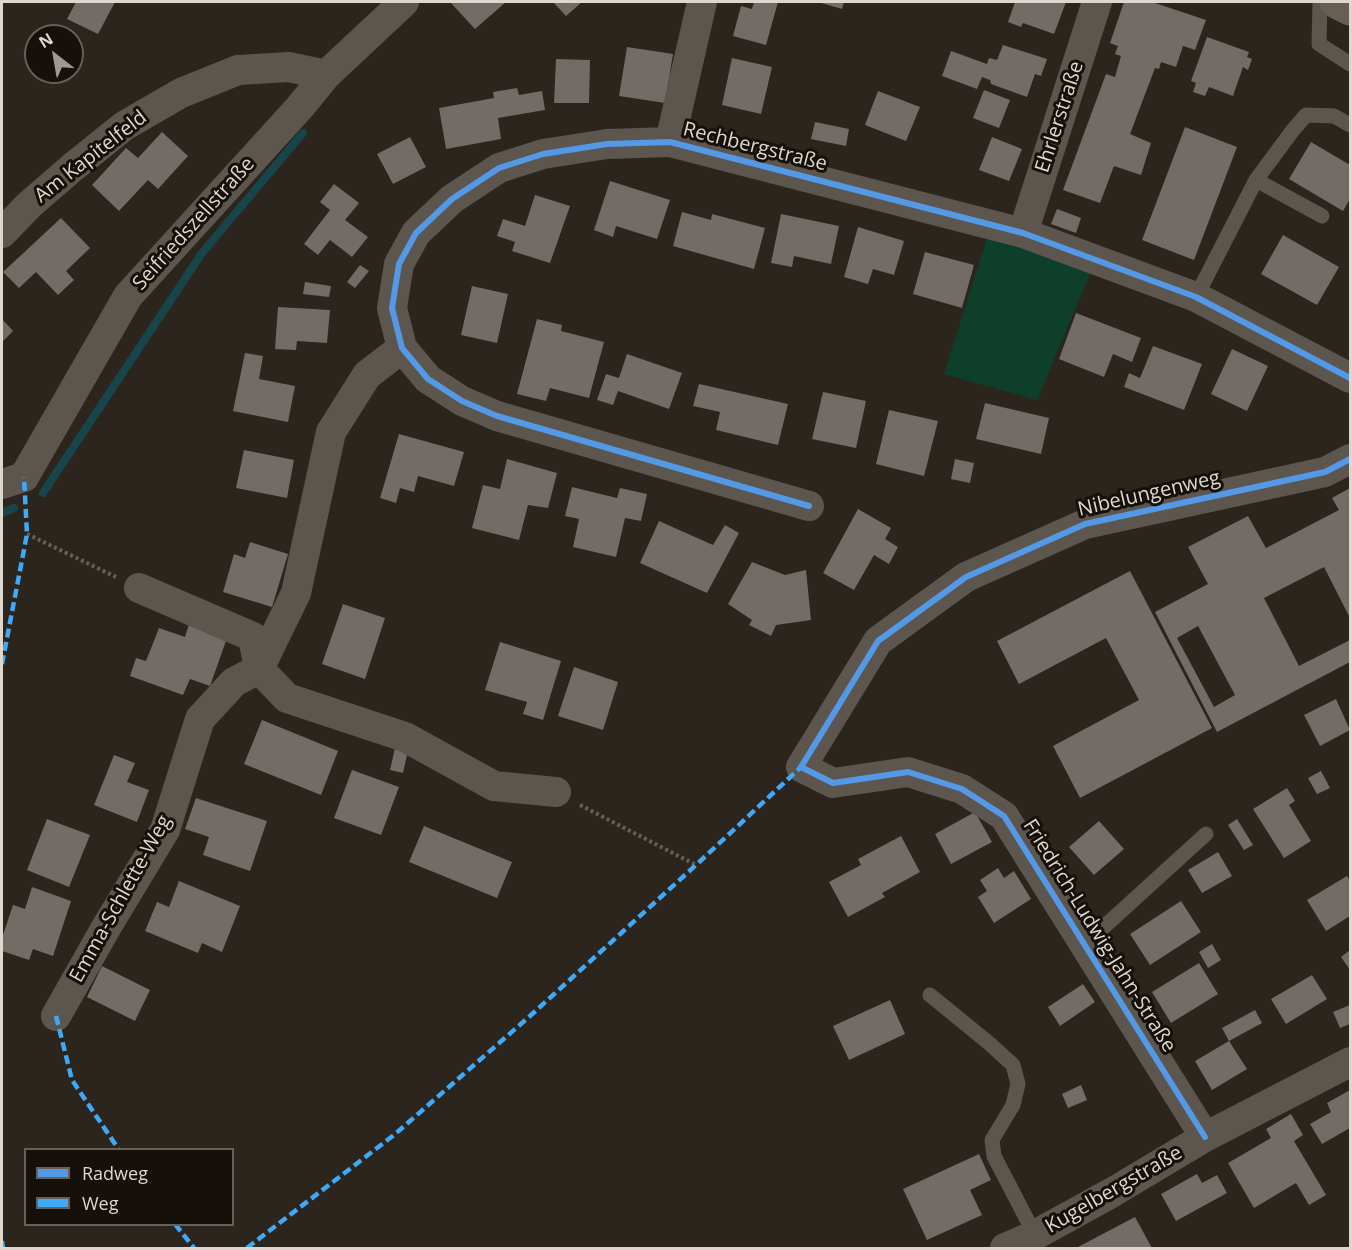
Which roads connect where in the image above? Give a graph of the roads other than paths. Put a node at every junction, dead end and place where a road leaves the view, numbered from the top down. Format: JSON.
{"nodes":[{"id":1,"x":404,"y":2,"type":"edge"},
{"id":2,"x":702,"y":2,"type":"edge"},
{"id":3,"x":1097,"y":2,"type":"edge"},
{"id":4,"x":1320,"y":2,"type":"edge"},
{"id":5,"x":1336,"y":2,"type":"edge"},
{"id":6,"x":1350,"y":9,"type":"edge"},
{"id":7,"x":1350,"y":64,"type":"edge"},
{"id":8,"x":326,"y":75,"type":"junction"},
{"id":9,"x":1350,"y":125,"type":"edge"},
{"id":10,"x":670,"y":142,"type":"junction"},
{"id":11,"x":1256,"y":180,"type":"junction"},
{"id":12,"x":1322,"y":216,"type":"dead end"},
{"id":13,"x":2,"y":233,"type":"edge"},
{"id":14,"x":1023,"y":233,"type":"junction"},
{"id":15,"x":1196,"y":297,"type":"junction"},
{"id":16,"x":402,"y":348,"type":"junction"},
{"id":17,"x":1350,"y":378,"type":"edge"},
{"id":18,"x":1350,"y":459,"type":"edge"},
{"id":19,"x":13,"y":480,"type":"edge"},
{"id":20,"x":810,"y":506,"type":"dead end"},
{"id":21,"x":139,"y":588,"type":"road end"},
{"id":22,"x":259,"y":669,"type":"junction"},
{"id":23,"x":801,"y":767,"type":"joint"},
{"id":24,"x":556,"y":792,"type":"road end"},
{"id":25,"x":1206,"y":834,"type":"dead end"},
{"id":26,"x":1084,"y":945,"type":"junction"},
{"id":27,"x":930,"y":995,"type":"dead end"},
{"id":28,"x":56,"y":1016,"type":"dead end"},
{"id":29,"x":1350,"y":1062,"type":"edge"},
{"id":30,"x":1205,"y":1137,"type":"junction"},
{"id":31,"x":1035,"y":1235,"type":"junction"},
{"id":32,"x":1005,"y":1248,"type":"edge"}],
"edges":[{"from":1,"to":8,"type":"street","name":"Seifriedszellstraße"},
{"from":2,"to":10,"type":"street"},
{"from":3,"to":14,"type":"street","name":"Ehrlerstraße"},
{"from":4,"to":7,"type":"lane"},
{"from":5,"to":6,"type":"main road"},
{"from":8,"to":13,"type":"street","name":"Am Kapitelfeld"},
{"from":8,"to":19,"type":"street","name":"Seifriedszellstraße"},
{"from":9,"to":11,"type":"lane"},
{"from":10,"to":14,"type":"street","name":"Rechbergstraße"},
{"from":10,"to":16,"type":"street","name":"Rechbergstraße"},
{"from":11,"to":12,"type":"lane"},
{"from":11,"to":15,"type":"lane"},
{"from":14,"to":15,"type":"street","name":"Rechbergstraße"},
{"from":15,"to":17,"type":"street","name":"Rechbergstraße"},
{"from":16,"to":20,"type":"street","name":"Rechbergstraße"},
{"from":16,"to":22,"type":"street"},
{"from":18,"to":23,"type":"street","name":"Nibelungenweg"},
{"from":21,"to":22,"type":"street"},
{"from":22,"to":24,"type":"street"},
{"from":22,"to":28,"type":"street","name":"Emma-Schlette-Weg"},
{"from":23,"to":26,"type":"street","name":"Friedrich-Ludwig-Jahn-Straße"},
{"from":25,"to":26,"type":"lane"},
{"from":26,"to":30,"type":"street","name":"Friedrich-Ludwig-Jahn-Straße"},
{"from":27,"to":31,"type":"lane"},
{"from":29,"to":30,"type":"street","name":"Kugelbergstraße"},
{"from":30,"to":31,"type":"street","name":"Kugelbergstraße"},
{"from":31,"to":32,"type":"street","name":"Kugelbergstraße"}]}
